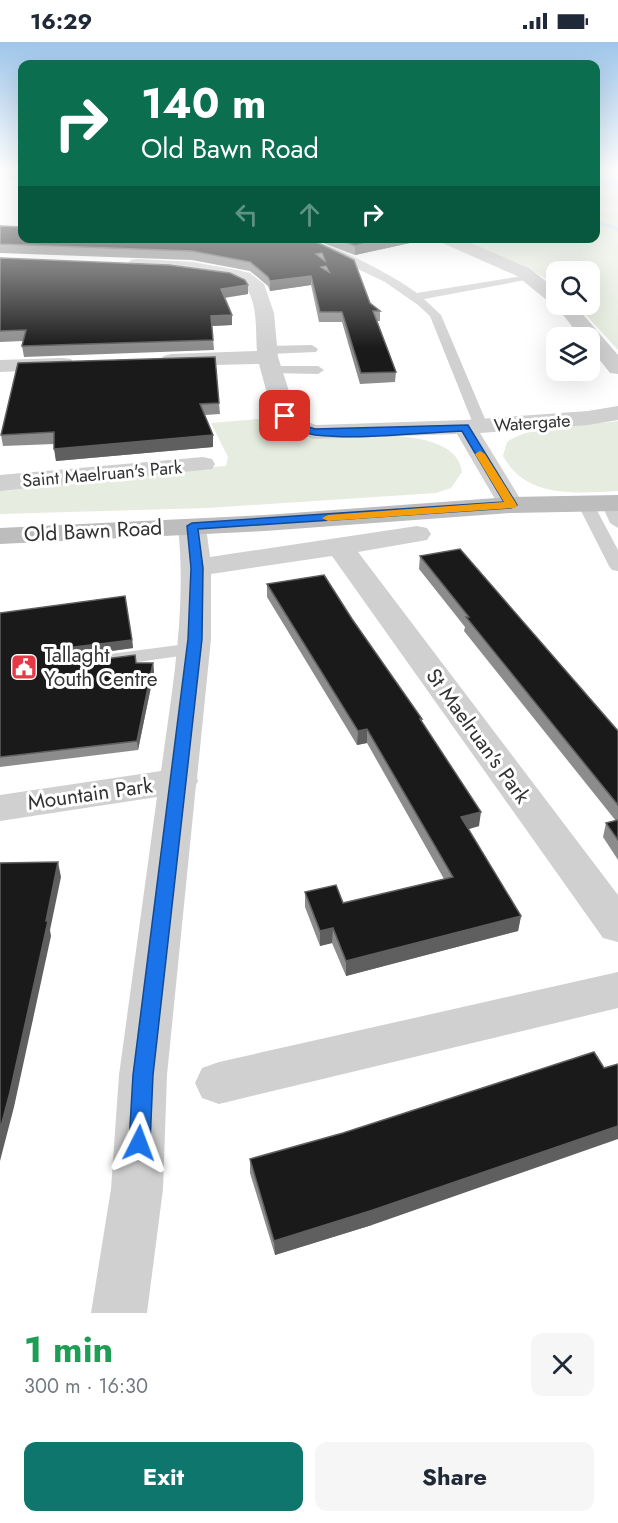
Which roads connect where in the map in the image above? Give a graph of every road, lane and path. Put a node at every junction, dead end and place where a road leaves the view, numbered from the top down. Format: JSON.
{"nodes":[{"id":1,"x":309,"y":243,"type":"edge"},
{"id":2,"x":456,"y":243,"type":"edge"},
{"id":3,"x":121,"y":258,"type":"edge"},
{"id":4,"x":531,"y":276,"type":"junction"},
{"id":5,"x":546,"y":289,"type":"edge"},
{"id":6,"x":414,"y":297,"type":"junction"},
{"id":7,"x":572,"y":315,"type":"edge"},
{"id":8,"x":312,"y":349,"type":"dead end"},
{"id":9,"x":269,"y":359,"type":"junction"},
{"id":10,"x":150,"y":361,"type":"edge"},
{"id":11,"x":81,"y":363,"type":"edge"},
{"id":12,"x":0,"y":366,"type":"edge"},
{"id":13,"x":618,"y":368,"type":"edge"},
{"id":14,"x":318,"y":370,"type":"dead end"},
{"id":15,"x":618,"y":413,"type":"edge"},
{"id":16,"x":473,"y":427,"type":"junction"},
{"id":17,"x":203,"y":464,"type":"dead end"},
{"id":18,"x":0,"y":483,"type":"edge"},
{"id":19,"x":511,"y":505,"type":"junction"},
{"id":20,"x":608,"y":508,"type":"edge"},
{"id":21,"x":192,"y":526,"type":"junction"},
{"id":22,"x":417,"y":534,"type":"dead end"},
{"id":23,"x":0,"y":536,"type":"edge"},
{"id":24,"x":339,"y":546,"type":"junction"},
{"id":25,"x":618,"y":566,"type":"edge"},
{"id":26,"x":197,"y":568,"type":"junction"},
{"id":27,"x":194,"y":650,"type":"junction"},
{"id":28,"x":90,"y":662,"type":"edge"},
{"id":29,"x":180,"y":781,"type":"junction"},
{"id":30,"x":0,"y":807,"type":"edge"},
{"id":31,"x":618,"y":926,"type":"edge"},
{"id":32,"x":618,"y":990,"type":"edge"},
{"id":33,"x":219,"y":1083,"type":"dead end"},
{"id":34,"x":119,"y":1313,"type":"edge"}],
"edges":[{"from":1,"to":6,"type":"lane"},
{"from":2,"to":4,"type":"street"},
{"from":3,"to":9,"type":"street"},
{"from":4,"to":5,"type":"street"},
{"from":4,"to":6,"type":"lane"},
{"from":6,"to":16,"type":"lane"},
{"from":7,"to":13,"type":"street"},
{"from":8,"to":9,"type":"lane"},
{"from":9,"to":10,"type":"street"},
{"from":9,"to":14,"type":"lane"},
{"from":9,"to":16,"type":"street"},
{"from":11,"to":12,"type":"street"},
{"from":15,"to":16,"type":"street","name":"Watergate"},
{"from":16,"to":19,"type":"street","name":"Watergate"},
{"from":17,"to":18,"type":"street","name":"Saint Maelruan's Park"},
{"from":19,"to":20,"type":"main road","name":"Old Bawn Road"},
{"from":19,"to":21,"type":"main road","name":"Old Bawn Road"},
{"from":20,"to":25,"type":"lane"},
{"from":21,"to":23,"type":"main road","name":"Old Bawn Road"},
{"from":21,"to":26,"type":"street","name":"Mountain Park"},
{"from":22,"to":24,"type":"street"},
{"from":24,"to":26,"type":"street"},
{"from":24,"to":31,"type":"street","name":"St Maelruan's Park"},
{"from":26,"to":27,"type":"street","name":"Mountain Park"},
{"from":27,"to":28,"type":"lane"},
{"from":27,"to":29,"type":"street","name":"Mountain Park"},
{"from":29,"to":30,"type":"street","name":"Mountain Park"},
{"from":29,"to":34,"type":"street","name":"Mountain Park"},
{"from":32,"to":33,"type":"street"}]}
